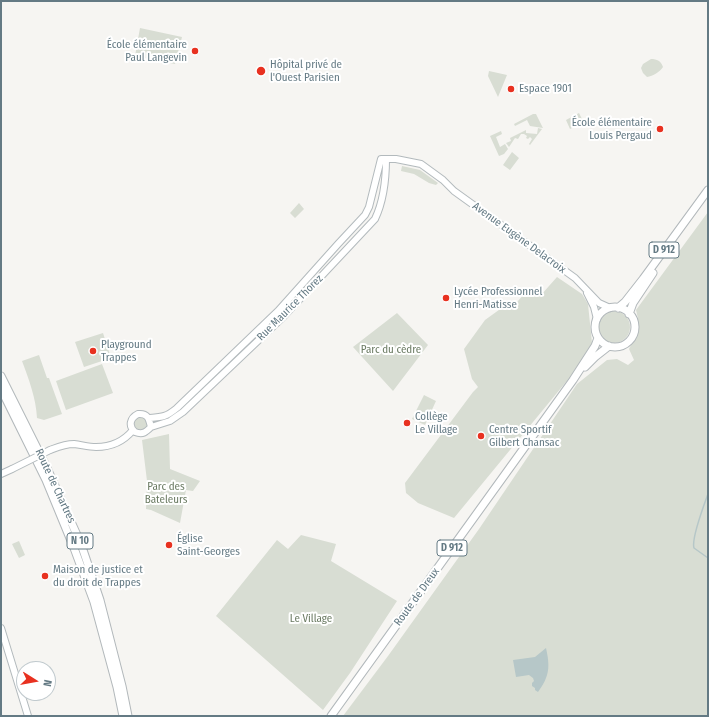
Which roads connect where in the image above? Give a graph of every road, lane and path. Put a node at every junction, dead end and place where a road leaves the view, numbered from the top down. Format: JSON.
{"nodes":[{"id":1,"x":386,"y":159,"type":"junction"},
{"id":2,"x":708,"y":190,"type":"edge"},
{"id":3,"x":708,"y":196,"type":"edge"},
{"id":4,"x":584,"y":287,"type":"junction"},
{"id":5,"x":610,"y":308,"type":"junction"},
{"id":6,"x":618,"y":308,"type":"junction"},
{"id":7,"x":630,"y":314,"type":"junction"},
{"id":8,"x":597,"y":319,"type":"junction"},
{"id":9,"x":598,"y":338,"type":"junction"},
{"id":10,"x":609,"y":346,"type":"junction"},
{"id":11,"x":1,"y":376,"type":"edge"},
{"id":12,"x":573,"y":380,"type":"junction"},
{"id":13,"x":1,"y":389,"type":"edge"},
{"id":14,"x":149,"y":418,"type":"junction"},
{"id":15,"x":151,"y":427,"type":"junction"},
{"id":16,"x":133,"y":430,"type":"junction"},
{"id":17,"x":1,"y":474,"type":"edge"},
{"id":18,"x":1,"y":628,"type":"edge"},
{"id":19,"x":28,"y":716,"type":"edge"},
{"id":20,"x":123,"y":716,"type":"edge"},
{"id":21,"x":128,"y":716,"type":"edge"},
{"id":22,"x":331,"y":716,"type":"edge"}],
"edges":[{"from":1,"to":4,"type":"main road","name":"Avenue Eugène Delacroix"},
{"from":1,"to":14,"type":"main road","name":"Rue Maurice Thorez"},
{"from":1,"to":15,"type":"main road","name":"Rue Maurice Thorez"},
{"from":2,"to":6,"type":"main road","number":"D 912"},
{"from":3,"to":7,"type":"main road","number":"D 912"},
{"from":4,"to":5,"type":"main road","name":"Avenue Eugène Delacroix"},
{"from":4,"to":8,"type":"main road","name":"Avenue Eugène Delacroix"},
{"from":5,"to":6,"type":"main road"},
{"from":5,"to":8,"type":"main road"},
{"from":6,"to":7,"type":"main road"},
{"from":7,"to":10,"type":"main road"},
{"from":8,"to":9,"type":"main road"},
{"from":9,"to":10,"type":"main road"},
{"from":9,"to":12,"type":"main road","name":"Route de Dreux","number":"D 912"},
{"from":10,"to":12,"type":"main road","name":"Route de Dreux","number":"D 912"},
{"from":11,"to":21,"type":"main road","name":"Route de Chartres","number":"N 10"},
{"from":12,"to":22,"type":"main road","name":"Route de Dreux","number":"D 912"},
{"from":13,"to":20,"type":"main road","name":"Route de Chartres","number":"N 10"},
{"from":14,"to":15,"type":"main road"},
{"from":14,"to":16,"type":"main road"},
{"from":15,"to":16,"type":"main road"},
{"from":16,"to":17,"type":"main road","bridge":true},
{"from":18,"to":19,"type":"main road"}]}
